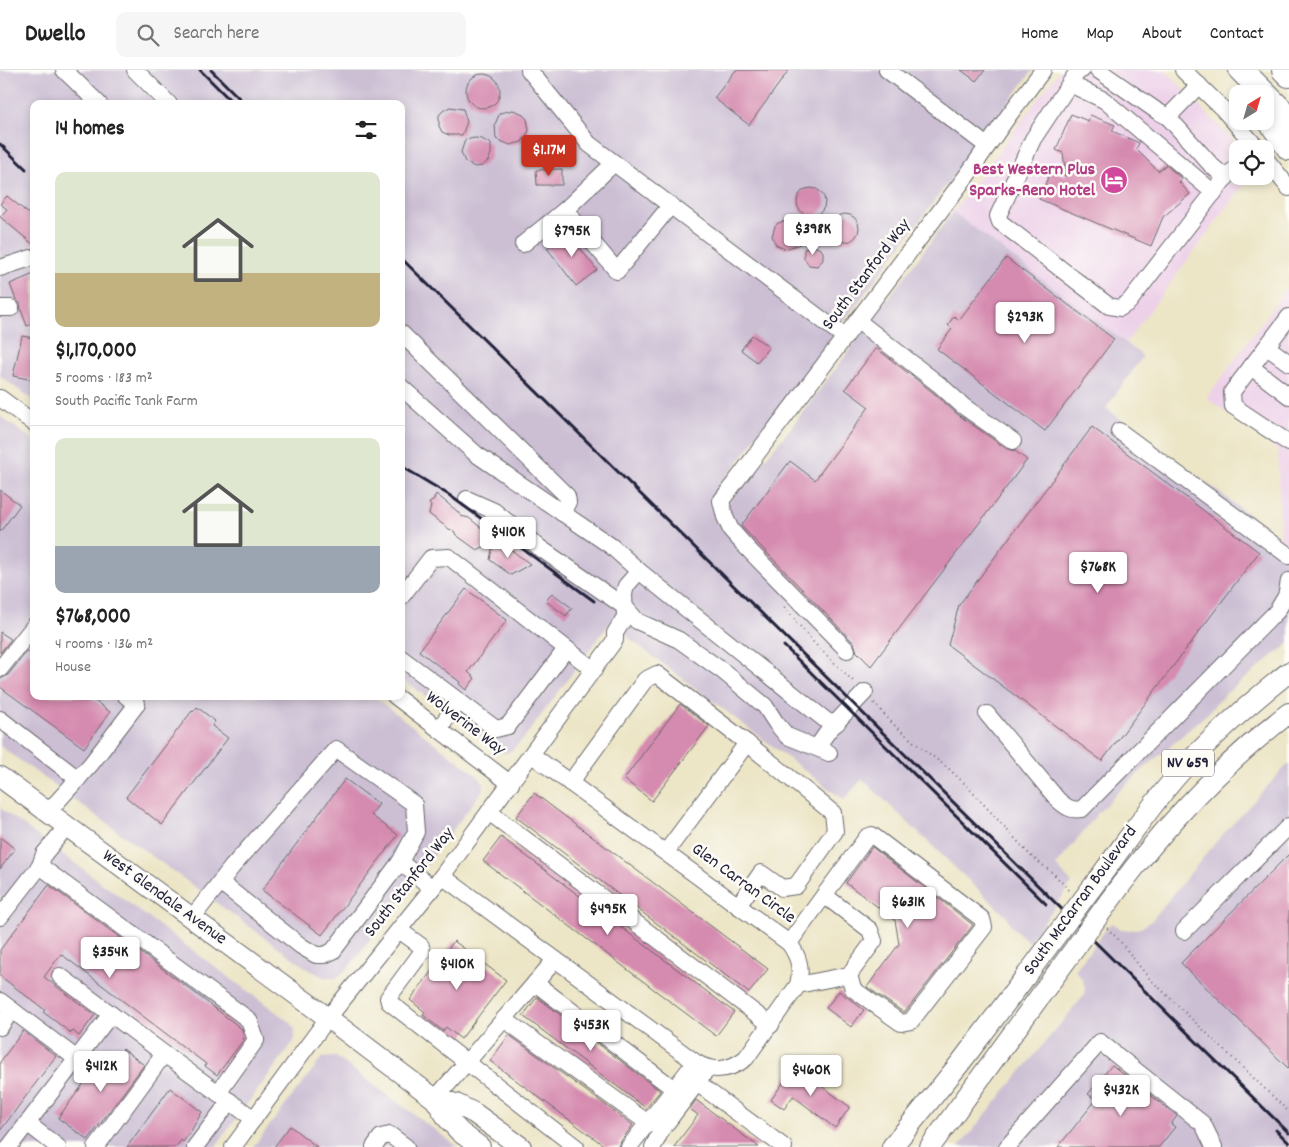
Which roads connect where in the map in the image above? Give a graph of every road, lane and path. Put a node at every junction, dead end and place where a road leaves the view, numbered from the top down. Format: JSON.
{"nodes":[{"id":1,"x":64,"y":70,"type":"edge"},
{"id":2,"x":135,"y":70,"type":"edge"},
{"id":3,"x":528,"y":70,"type":"edge"},
{"id":4,"x":887,"y":70,"type":"edge"},
{"id":5,"x":1043,"y":70,"type":"edge"},
{"id":6,"x":1082,"y":70,"type":"edge"},
{"id":7,"x":1098,"y":70,"type":"edge"},
{"id":8,"x":1183,"y":70,"type":"edge"},
{"id":9,"x":1234,"y":70,"type":"edge"},
{"id":10,"x":1241,"y":70,"type":"edge"},
{"id":11,"x":1284,"y":70,"type":"edge"},
{"id":12,"x":1289,"y":75,"type":"edge"},
{"id":13,"x":1070,"y":84,"type":"junction"},
{"id":14,"x":1199,"y":85,"type":"junction"},
{"id":15,"x":1245,"y":85,"type":"edge"},
{"id":16,"x":95,"y":100,"type":"edge"},
{"id":17,"x":165,"y":100,"type":"edge"},
{"id":18,"x":1168,"y":117,"type":"junction"},
{"id":19,"x":1289,"y":118,"type":"edge"},
{"id":20,"x":1274,"y":127,"type":"edge"},
{"id":21,"x":1180,"y":130,"type":"junction"},
{"id":22,"x":1250,"y":140,"type":"edge"},
{"id":23,"x":987,"y":146,"type":"junction"},
{"id":24,"x":1289,"y":148,"type":"edge"},
{"id":25,"x":1162,"y":150,"type":"junction"},
{"id":26,"x":614,"y":163,"type":"junction"},
{"id":27,"x":1274,"y":169,"type":"edge"},
{"id":28,"x":1229,"y":171,"type":"edge"},
{"id":29,"x":1229,"y":176,"type":"edge"},
{"id":30,"x":1289,"y":188,"type":"edge"},
{"id":31,"x":1214,"y":193,"type":"junction"},
{"id":32,"x":670,"y":205,"type":"junction"},
{"id":33,"x":565,"y":210,"type":"junction"},
{"id":34,"x":524,"y":244,"type":"dead end"},
{"id":35,"x":30,"y":258,"type":"dead end"},
{"id":36,"x":0,"y":268,"type":"edge"},
{"id":37,"x":1289,"y":317,"type":"edge"},
{"id":38,"x":858,"y":321,"type":"junction"},
{"id":39,"x":405,"y":337,"type":"edge"},
{"id":40,"x":845,"y":337,"type":"junction"},
{"id":41,"x":1267,"y":347,"type":"junction"},
{"id":42,"x":1289,"y":363,"type":"edge"},
{"id":43,"x":1251,"y":367,"type":"junction"},
{"id":44,"x":405,"y":390,"type":"edge"},
{"id":45,"x":1289,"y":396,"type":"edge"},
{"id":46,"x":0,"y":398,"type":"edge"},
{"id":47,"x":30,"y":420,"type":"edge"},
{"id":48,"x":1119,"y":431,"type":"dead end"},
{"id":49,"x":1013,"y":441,"type":"dead end"},
{"id":50,"x":1289,"y":443,"type":"edge"},
{"id":51,"x":467,"y":499,"type":"dead end"},
{"id":52,"x":562,"y":513,"type":"junction"},
{"id":53,"x":1289,"y":556,"type":"edge"},
{"id":54,"x":639,"y":571,"type":"junction"},
{"id":55,"x":1289,"y":581,"type":"edge"},
{"id":56,"x":405,"y":592,"type":"edge"},
{"id":57,"x":625,"y":607,"type":"junction"},
{"id":58,"x":784,"y":607,"type":"dead end"},
{"id":59,"x":30,"y":631,"type":"edge"},
{"id":60,"x":566,"y":648,"type":"junction"},
{"id":61,"x":847,"y":650,"type":"dead end"},
{"id":62,"x":405,"y":661,"type":"edge"},
{"id":63,"x":0,"y":669,"type":"edge"},
{"id":64,"x":594,"y":670,"type":"junction"},
{"id":65,"x":1289,"y":672,"type":"edge"},
{"id":66,"x":865,"y":692,"type":"junction"},
{"id":67,"x":132,"y":700,"type":"edge"},
{"id":68,"x":400,"y":700,"type":"edge"},
{"id":69,"x":459,"y":701,"type":"junction"},
{"id":70,"x":1289,"y":713,"type":"edge"},
{"id":71,"x":987,"y":714,"type":"dead end"},
{"id":72,"x":0,"y":719,"type":"edge"},
{"id":73,"x":836,"y":723,"type":"junction"},
{"id":74,"x":439,"y":729,"type":"junction"},
{"id":75,"x":747,"y":742,"type":"junction"},
{"id":76,"x":532,"y":755,"type":"junction"},
{"id":77,"x":0,"y":777,"type":"edge"},
{"id":78,"x":78,"y":779,"type":"junction"},
{"id":79,"x":570,"y":783,"type":"junction"},
{"id":80,"x":511,"y":784,"type":"junction"},
{"id":81,"x":48,"y":812,"type":"junction"},
{"id":82,"x":489,"y":812,"type":"junction"},
{"id":83,"x":67,"y":826,"type":"junction"},
{"id":84,"x":1289,"y":826,"type":"edge"},
{"id":85,"x":666,"y":852,"type":"junction"},
{"id":86,"x":400,"y":862,"type":"junction"},
{"id":87,"x":40,"y":866,"type":"junction"},
{"id":88,"x":220,"y":882,"type":"junction"},
{"id":89,"x":437,"y":882,"type":"junction"},
{"id":90,"x":1074,"y":894,"type":"dead end"},
{"id":91,"x":824,"y":895,"type":"junction"},
{"id":92,"x":738,"y":906,"type":"junction"},
{"id":93,"x":0,"y":917,"type":"edge"},
{"id":94,"x":192,"y":918,"type":"junction"},
{"id":95,"x":1106,"y":927,"type":"dead end"},
{"id":96,"x":399,"y":930,"type":"junction"},
{"id":97,"x":1184,"y":931,"type":"dead end"},
{"id":98,"x":789,"y":943,"type":"junction"},
{"id":99,"x":555,"y":960,"type":"junction"},
{"id":100,"x":60,"y":976,"type":"dead end"},
{"id":101,"x":849,"y":976,"type":"junction"},
{"id":102,"x":535,"y":983,"type":"junction"},
{"id":103,"x":798,"y":985,"type":"junction"},
{"id":104,"x":6,"y":1006,"type":"edge"},
{"id":105,"x":111,"y":1014,"type":"junction"},
{"id":106,"x":328,"y":1018,"type":"junction"},
{"id":107,"x":504,"y":1019,"type":"junction"},
{"id":108,"x":771,"y":1024,"type":"junction"},
{"id":109,"x":0,"y":1027,"type":"edge"},
{"id":110,"x":164,"y":1054,"type":"junction"},
{"id":111,"x":77,"y":1059,"type":"junction"},
{"id":112,"x":466,"y":1064,"type":"junction"},
{"id":113,"x":701,"y":1065,"type":"junction"},
{"id":114,"x":697,"y":1083,"type":"junction"},
{"id":115,"x":674,"y":1089,"type":"junction"},
{"id":116,"x":224,"y":1097,"type":"junction"},
{"id":117,"x":435,"y":1099,"type":"junction"},
{"id":118,"x":1289,"y":1112,"type":"edge"},
{"id":119,"x":254,"y":1119,"type":"junction"},
{"id":120,"x":27,"y":1123,"type":"junction"},
{"id":121,"x":648,"y":1123,"type":"junction"},
{"id":122,"x":1211,"y":1145,"type":"edge"},
{"id":123,"x":9,"y":1147,"type":"edge"},
{"id":124,"x":58,"y":1147,"type":"edge"},
{"id":125,"x":96,"y":1147,"type":"edge"},
{"id":126,"x":194,"y":1147,"type":"edge"},
{"id":127,"x":233,"y":1147,"type":"edge"},
{"id":128,"x":374,"y":1147,"type":"edge"},
{"id":129,"x":406,"y":1147,"type":"edge"},
{"id":130,"x":480,"y":1147,"type":"edge"},
{"id":131,"x":521,"y":1147,"type":"edge"},
{"id":132,"x":576,"y":1147,"type":"edge"},
{"id":133,"x":629,"y":1147,"type":"edge"},
{"id":134,"x":653,"y":1147,"type":"edge"},
{"id":135,"x":784,"y":1147,"type":"edge"},
{"id":136,"x":892,"y":1147,"type":"edge"},
{"id":137,"x":930,"y":1147,"type":"edge"},
{"id":138,"x":1008,"y":1147,"type":"edge"}],
"edges":[{"from":1,"to":16,"type":"street"},
{"from":2,"to":17,"type":"street"},
{"from":3,"to":26,"type":"street"},
{"from":4,"to":23,"type":"street"},
{"from":5,"to":23,"type":"street","name":"South Stanford Way"},
{"from":6,"to":13,"type":"street"},
{"from":7,"to":18,"type":"street"},
{"from":8,"to":14,"type":"street"},
{"from":9,"to":15,"type":"highway"},
{"from":10,"to":19,"type":"highway"},
{"from":11,"to":12,"type":"highway"},
{"from":13,"to":25,"type":"street"},
{"from":13,"to":31,"type":"street"},
{"from":14,"to":18,"type":"street"},
{"from":14,"to":22,"type":"street"},
{"from":18,"to":21,"type":"street"},
{"from":20,"to":24,"type":"highway"},
{"from":21,"to":25,"type":"street"},
{"from":21,"to":28,"type":"street"},
{"from":23,"to":38,"type":"street","name":"South Stanford Way"},
{"from":25,"to":31,"type":"street"},
{"from":26,"to":32,"type":"street"},
{"from":26,"to":33,"type":"street"},
{"from":27,"to":30,"type":"street"},
{"from":29,"to":31,"type":"street"},
{"from":32,"to":33,"type":"street"},
{"from":32,"to":40,"type":"street"},
{"from":33,"to":34,"type":"street"},
{"from":35,"to":36,"type":"street"},
{"from":37,"to":41,"type":"street"},
{"from":38,"to":40,"type":"street","name":"South Stanford Way"},
{"from":38,"to":49,"type":"street"},
{"from":39,"to":52,"type":"street"},
{"from":40,"to":61,"type":"street","name":"South Stanford Way"},
{"from":41,"to":42,"type":"street"},
{"from":41,"to":43,"type":"street"},
{"from":43,"to":45,"type":"street"},
{"from":43,"to":50,"type":"street"},
{"from":44,"to":52,"type":"street"},
{"from":46,"to":47,"type":"street"},
{"from":48,"to":53,"type":"street"},
{"from":51,"to":57,"type":"street"},
{"from":52,"to":54,"type":"street"},
{"from":54,"to":57,"type":"street","name":"South Stanford Way"},
{"from":54,"to":73,"type":"street"},
{"from":55,"to":71,"type":"street"},
{"from":56,"to":60,"type":"street"},
{"from":57,"to":64,"type":"street","name":"South Stanford Way"},
{"from":57,"to":73,"type":"street"},
{"from":58,"to":66,"type":"path"},
{"from":59,"to":63,"type":"street"},
{"from":60,"to":64,"type":"street"},
{"from":60,"to":69,"type":"street"},
{"from":62,"to":69,"type":"street"},
{"from":64,"to":76,"type":"street","name":"South Stanford Way"},
{"from":65,"to":136,"type":"main road","name":"South McCarran Boulevard","number":"NV 659","bridge":true},
{"from":66,"to":73,"type":"street"},
{"from":66,"to":90,"type":"path"},
{"from":67,"to":78,"type":"street"},
{"from":68,"to":74,"type":"street","name":"Wolverine Way"},
{"from":69,"to":74,"type":"street"},
{"from":70,"to":137,"type":"main road","name":"South McCarran Boulevard","number":"NV 659","bridge":true},
{"from":72,"to":78,"type":"street"},
{"from":74,"to":80,"type":"street","name":"Wolverine Way"},
{"from":75,"to":79,"type":"street"},
{"from":75,"to":85,"type":"street"},
{"from":75,"to":92,"type":"street"},
{"from":76,"to":79,"type":"street","name":"Glen Carran Circle"},
{"from":76,"to":80,"type":"street","name":"South Stanford Way"},
{"from":77,"to":81,"type":"main road","name":"West Glendale Avenue"},
{"from":78,"to":81,"type":"street"},
{"from":79,"to":85,"type":"street","name":"Glen Carran Circle"},
{"from":80,"to":82,"type":"street","name":"South Stanford Way"},
{"from":81,"to":83,"type":"main road","name":"West Glendale Avenue"},
{"from":82,"to":89,"type":"street","name":"South Stanford Way"},
{"from":82,"to":108,"type":"street"},
{"from":83,"to":87,"type":"street"},
{"from":83,"to":94,"type":"main road","name":"West Glendale Avenue"},
{"from":84,"to":97,"type":"street"},
{"from":85,"to":92,"type":"street","name":"Glen Carran Circle"},
{"from":86,"to":88,"type":"street"},
{"from":86,"to":88,"type":"street"},
{"from":86,"to":89,"type":"street"},
{"from":87,"to":93,"type":"street"},
{"from":87,"to":116,"type":"street"},
{"from":88,"to":94,"type":"street"},
{"from":89,"to":96,"type":"street","name":"South Stanford Way"},
{"from":89,"to":99,"type":"street"},
{"from":91,"to":98,"type":"street"},
{"from":91,"to":101,"type":"street"},
{"from":91,"to":101,"type":"street"},
{"from":92,"to":98,"type":"street","name":"Glen Carran Circle"},
{"from":94,"to":106,"type":"main road","name":"West Glendale Avenue"},
{"from":95,"to":118,"type":"path"},
{"from":96,"to":106,"type":"street","name":"South Stanford Way"},
{"from":96,"to":112,"type":"street"},
{"from":98,"to":103,"type":"street","name":"Glen Carran Circle"},
{"from":99,"to":102,"type":"street"},
{"from":99,"to":113,"type":"street"},
{"from":100,"to":105,"type":"street"},
{"from":101,"to":103,"type":"street"},
{"from":102,"to":107,"type":"street"},
{"from":102,"to":115,"type":"street"},
{"from":103,"to":108,"type":"street"},
{"from":104,"to":109,"type":"street"},
{"from":104,"to":111,"type":"street"},
{"from":105,"to":110,"type":"street"},
{"from":105,"to":111,"type":"street"},
{"from":106,"to":117,"type":"main road","name":"West Glendale Avenue"},
{"from":106,"to":119,"type":"street","name":"South Stanford Way"},
{"from":107,"to":112,"type":"street"},
{"from":107,"to":121,"type":"street"},
{"from":108,"to":113,"type":"street"},
{"from":110,"to":116,"type":"street"},
{"from":110,"to":125,"type":"street"},
{"from":111,"to":120,"type":"street"},
{"from":112,"to":117,"type":"street"},
{"from":112,"to":132,"type":"street"},
{"from":113,"to":114,"type":"street"},
{"from":113,"to":115,"type":"street"},
{"from":114,"to":134,"type":"street"},
{"from":114,"to":135,"type":"street"},
{"from":115,"to":121,"type":"street"},
{"from":116,"to":119,"type":"street"},
{"from":116,"to":126,"type":"street"},
{"from":117,"to":130,"type":"main road"},
{"from":117,"to":131,"type":"main road"},
{"from":119,"to":127,"type":"street","name":"South Stanford Way"},
{"from":120,"to":123,"type":"street"},
{"from":120,"to":124,"type":"street"},
{"from":121,"to":133,"type":"street"},
{"from":122,"to":138,"type":"street"},
{"from":128,"to":129,"type":"street"}]}
